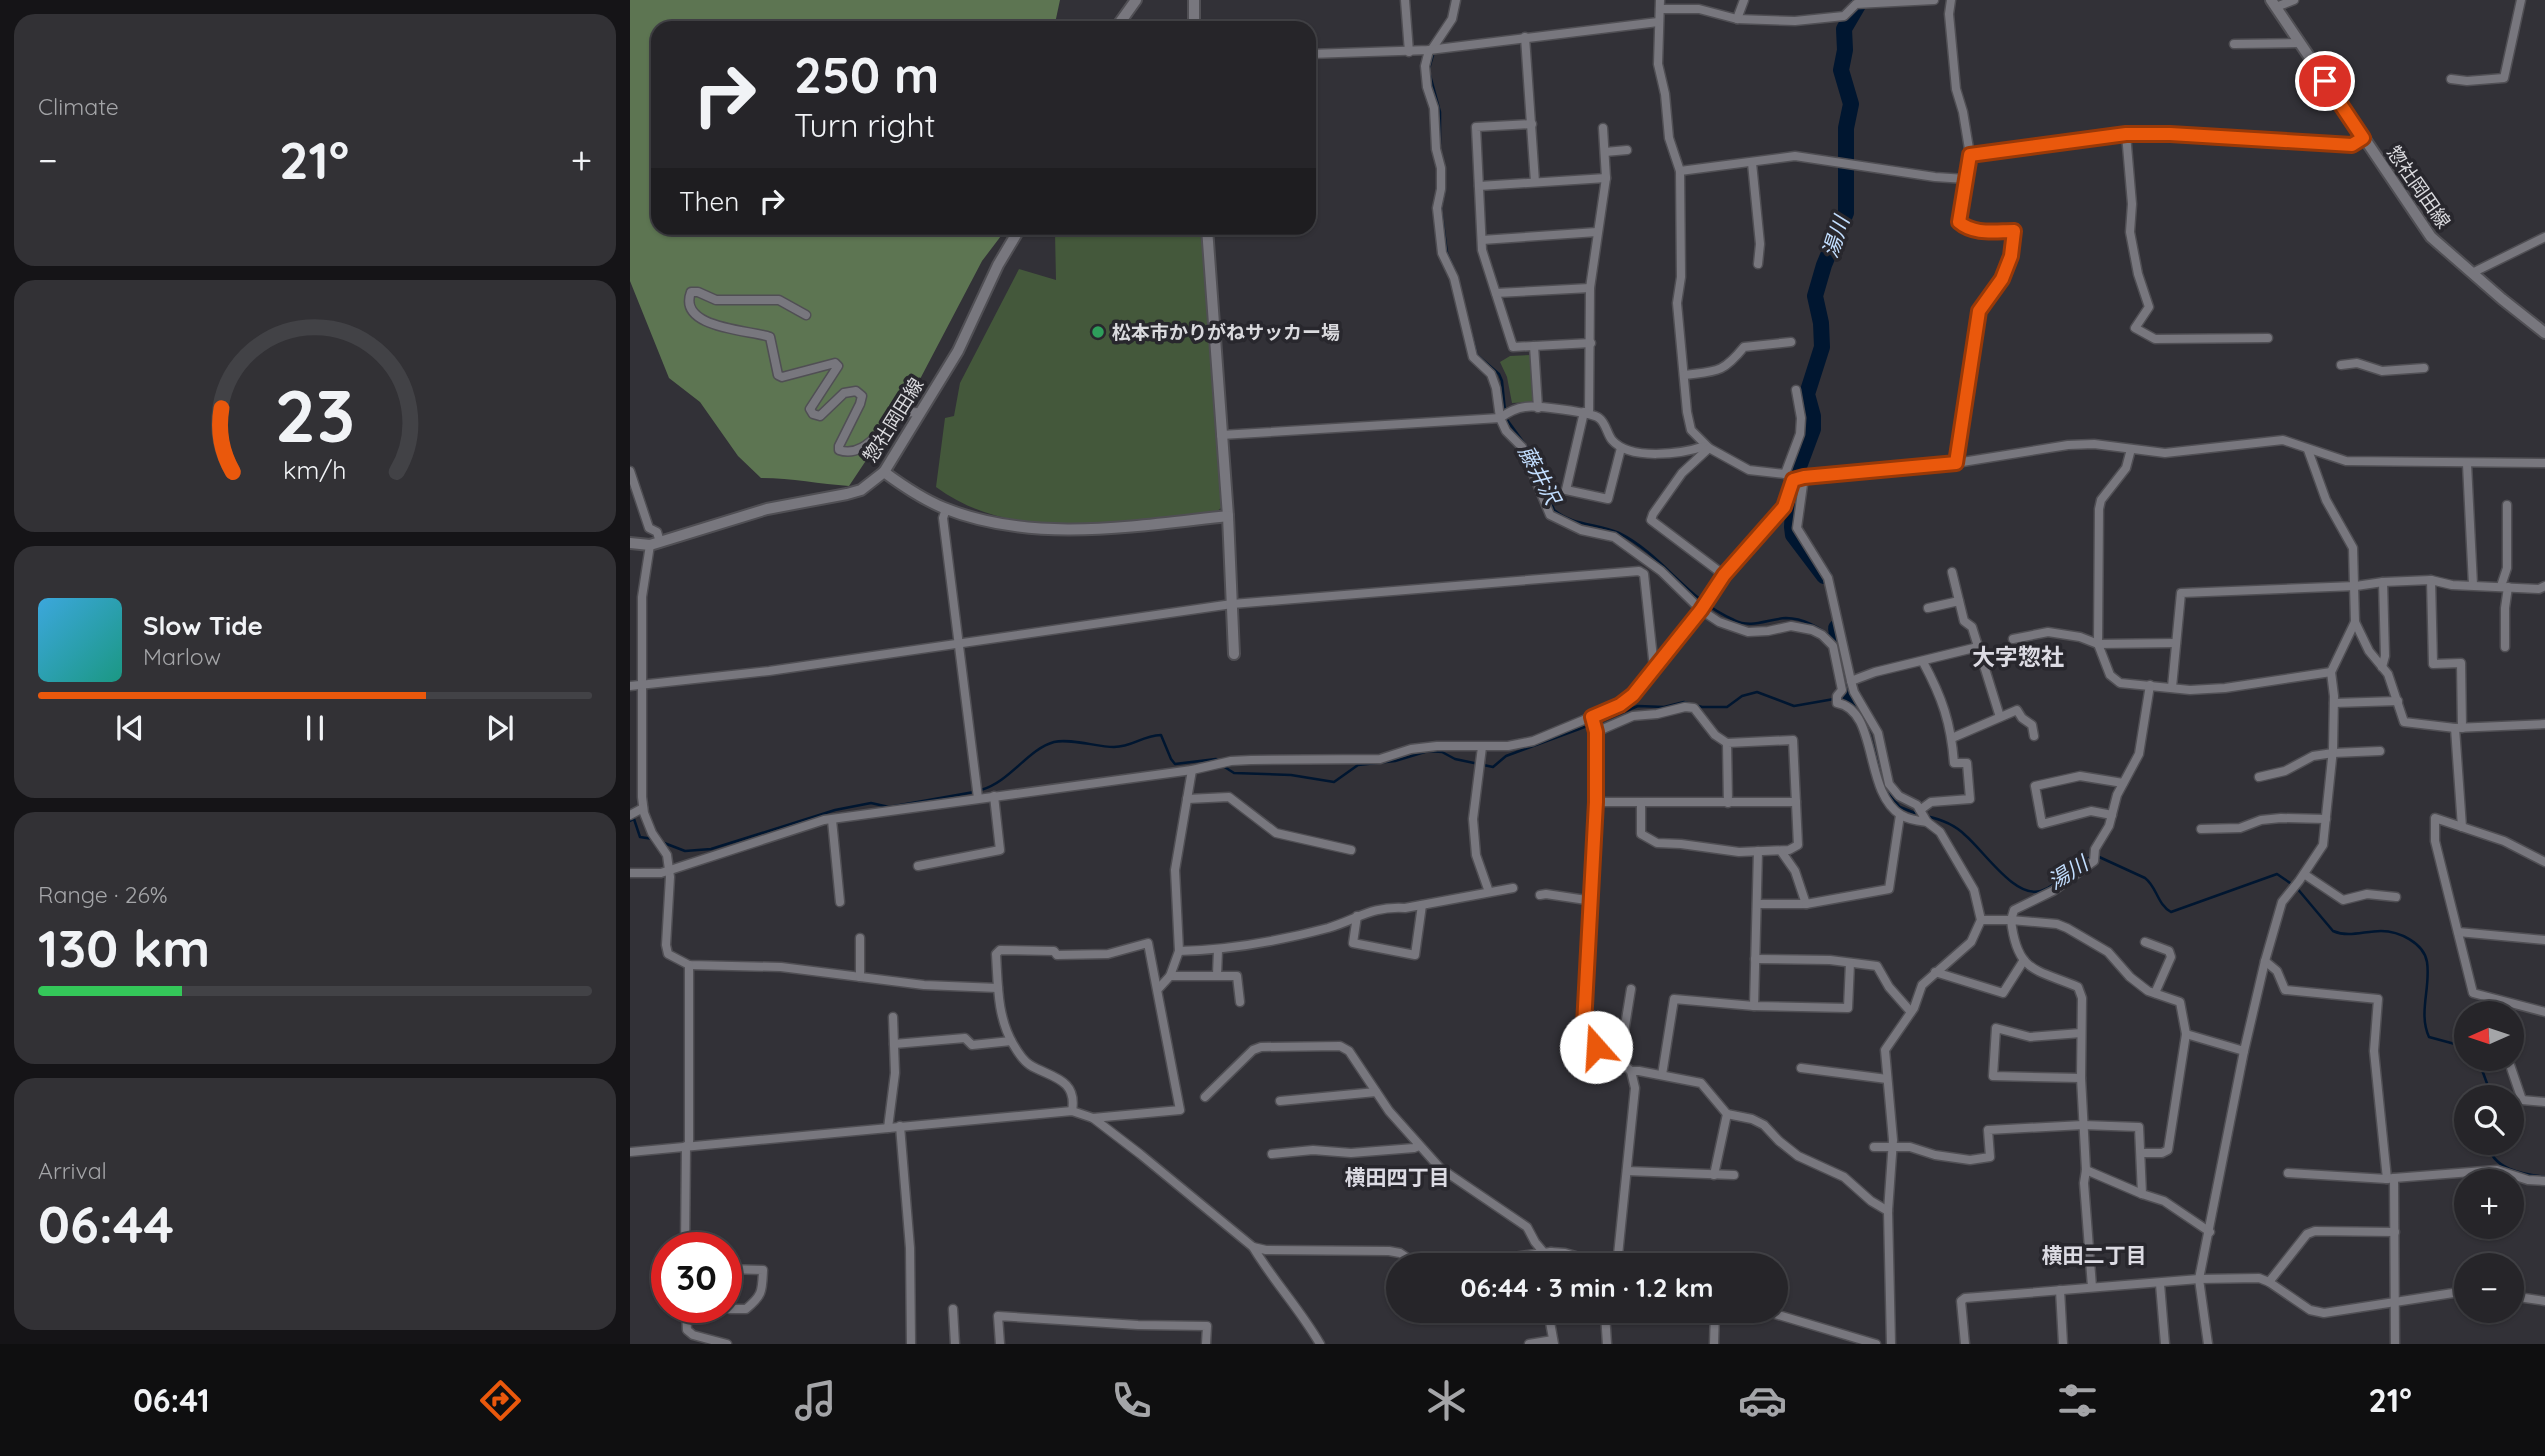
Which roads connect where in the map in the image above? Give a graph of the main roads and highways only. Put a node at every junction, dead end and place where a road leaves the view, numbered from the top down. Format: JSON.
{"nodes":[{"id":1,"x":1136,"y":0,"type":"edge"},
{"id":2,"x":1194,"y":0,"type":"edge"},
{"id":3,"x":2274,"y":4,"type":"edge"},
{"id":4,"x":1121,"y":21,"type":"edge"},
{"id":5,"x":1194,"y":21,"type":"edge"},
{"id":6,"x":1016,"y":235,"type":"edge"},
{"id":7,"x":1208,"y":235,"type":"edge"},
{"id":8,"x":2545,"y":333,"type":"edge"},
{"id":9,"x":884,"y":472,"type":"junction"},
{"id":10,"x":1228,"y":516,"type":"junction"},
{"id":11,"x":630,"y":542,"type":"edge"},
{"id":12,"x":1234,"y":654,"type":"dead end"}],
"edges":[{"from":1,"to":4,"type":"main road"},
{"from":2,"to":5,"type":"main road"},
{"from":3,"to":8,"type":"main road","name":"惣社岡田線"},
{"from":6,"to":9,"type":"main road","name":"惣社岡田線"},
{"from":7,"to":10,"type":"main road"},
{"from":9,"to":10,"type":"main road"},
{"from":9,"to":11,"type":"main road","name":"惣社岡田線"},
{"from":10,"to":12,"type":"main road"}]}
